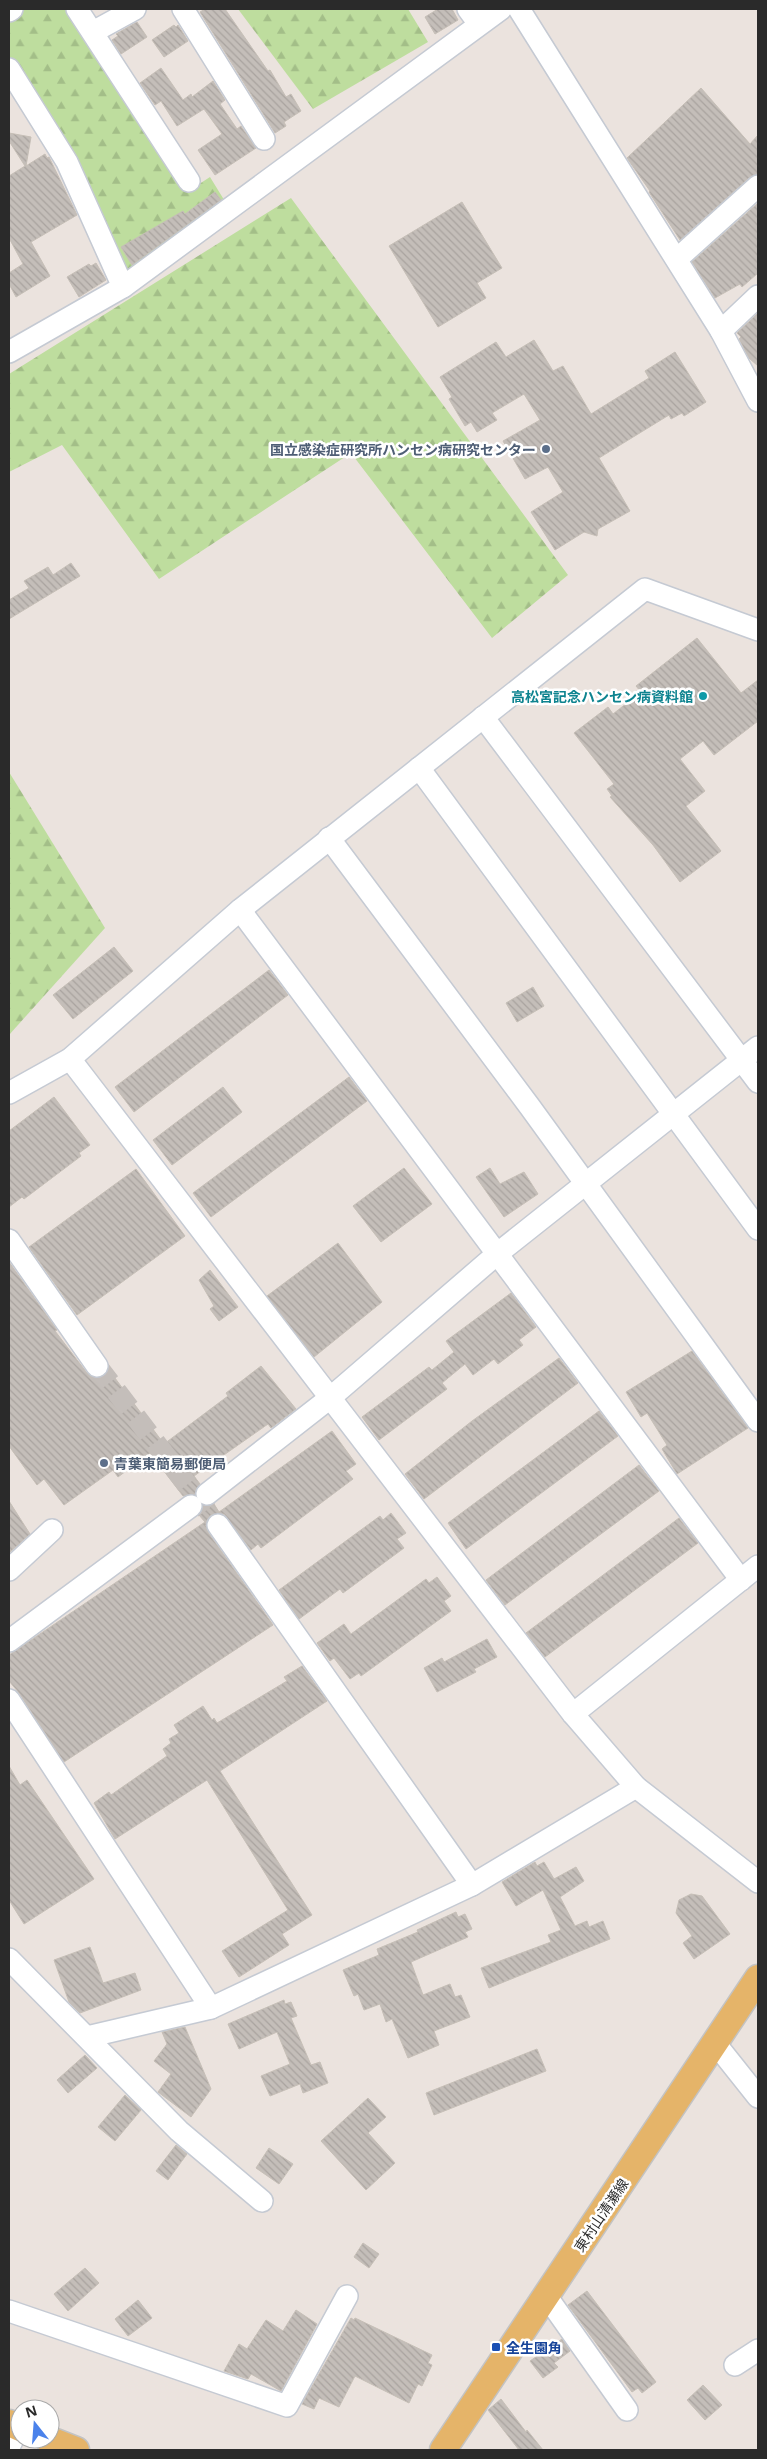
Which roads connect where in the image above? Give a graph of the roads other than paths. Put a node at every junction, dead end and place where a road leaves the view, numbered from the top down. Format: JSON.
{"nodes":[{"id":1,"x":12,"y":9,"type":"edge"},
{"id":2,"x":77,"y":9,"type":"edge"},
{"id":3,"x":135,"y":9,"type":"edge"},
{"id":4,"x":184,"y":9,"type":"edge"},
{"id":5,"x":501,"y":9,"type":"edge"},
{"id":6,"x":519,"y":9,"type":"edge"},
{"id":7,"x":9,"y":11,"type":"edge"},
{"id":8,"x":474,"y":16,"type":"edge"},
{"id":9,"x":93,"y":32,"type":"junction"},
{"id":10,"x":9,"y":69,"type":"edge"},
{"id":11,"x":264,"y":139,"type":"dead end"},
{"id":12,"x":189,"y":181,"type":"dead end"},
{"id":13,"x":758,"y":186,"type":"edge"},
{"id":14,"x":677,"y":259,"type":"junction"},
{"id":15,"x":123,"y":287,"type":"junction"},
{"id":16,"x":758,"y":296,"type":"edge"},
{"id":17,"x":721,"y":331,"type":"junction"},
{"id":18,"x":9,"y":352,"type":"edge"},
{"id":19,"x":758,"y":400,"type":"edge"},
{"id":20,"x":758,"y":630,"type":"edge"},
{"id":21,"x":483,"y":717,"type":"junction"},
{"id":22,"x":419,"y":768,"type":"junction"},
{"id":23,"x":329,"y":838,"type":"junction"},
{"id":24,"x":240,"y":910,"type":"junction"},
{"id":25,"x":750,"y":1053,"type":"edge"},
{"id":26,"x":70,"y":1059,"type":"junction"},
{"id":27,"x":758,"y":1082,"type":"edge"},
{"id":28,"x":9,"y":1093,"type":"edge"},
{"id":29,"x":674,"y":1115,"type":"junction"},
{"id":30,"x":584,"y":1184,"type":"junction"},
{"id":31,"x":758,"y":1229,"type":"edge"},
{"id":32,"x":9,"y":1240,"type":"edge"},
{"id":33,"x":497,"y":1254,"type":"junction"},
{"id":34,"x":97,"y":1366,"type":"tunnel mouth"},
{"id":35,"x":330,"y":1398,"type":"junction"},
{"id":36,"x":758,"y":1421,"type":"edge"},
{"id":37,"x":218,"y":1525,"type":"tunnel mouth"},
{"id":38,"x":52,"y":1530,"type":"dead end"},
{"id":39,"x":758,"y":1566,"type":"edge"},
{"id":40,"x":9,"y":1570,"type":"edge"},
{"id":41,"x":741,"y":1580,"type":"junction"},
{"id":42,"x":9,"y":1641,"type":"edge"},
{"id":43,"x":9,"y":1700,"type":"edge"},
{"id":44,"x":573,"y":1714,"type":"junction"},
{"id":45,"x":636,"y":1787,"type":"junction"},
{"id":46,"x":758,"y":1882,"type":"edge"},
{"id":47,"x":472,"y":1885,"type":"junction"},
{"id":48,"x":9,"y":1959,"type":"edge"},
{"id":49,"x":758,"y":1978,"type":"edge"},
{"id":50,"x":211,"y":2008,"type":"junction"},
{"id":51,"x":87,"y":2037,"type":"junction"},
{"id":52,"x":715,"y":2042,"type":"junction"},
{"id":53,"x":758,"y":2098,"type":"edge"},
{"id":54,"x":262,"y":2201,"type":"dead end"},
{"id":55,"x":347,"y":2296,"type":"dead end"},
{"id":56,"x":547,"y":2297,"type":"junction"},
{"id":57,"x":9,"y":2311,"type":"edge"},
{"id":58,"x":758,"y":2350,"type":"edge"},
{"id":59,"x":735,"y":2365,"type":"dead end"},
{"id":60,"x":627,"y":2410,"type":"dead end"},
{"id":61,"x":60,"y":2444,"type":"edge"},
{"id":62,"x":76,"y":2450,"type":"edge"},
{"id":63,"x":443,"y":2450,"type":"edge"}],
"edges":[{"from":1,"to":7,"type":"street"},
{"from":2,"to":9,"type":"street"},
{"from":3,"to":9,"type":"street"},
{"from":4,"to":11,"type":"street"},
{"from":5,"to":8,"type":"street"},
{"from":6,"to":14,"type":"street"},
{"from":8,"to":15,"type":"street"},
{"from":9,"to":12,"type":"street"},
{"from":10,"to":15,"type":"street"},
{"from":13,"to":14,"type":"street"},
{"from":14,"to":17,"type":"street"},
{"from":15,"to":18,"type":"street"},
{"from":16,"to":17,"type":"street"},
{"from":17,"to":19,"type":"street"},
{"from":20,"to":21,"type":"street"},
{"from":21,"to":22,"type":"street"},
{"from":21,"to":25,"type":"street"},
{"from":22,"to":23,"type":"street"},
{"from":22,"to":29,"type":"street"},
{"from":23,"to":24,"type":"street"},
{"from":23,"to":30,"type":"street"},
{"from":24,"to":26,"type":"street"},
{"from":24,"to":33,"type":"street"},
{"from":25,"to":27,"type":"street"},
{"from":25,"to":29,"type":"street"},
{"from":26,"to":28,"type":"street"},
{"from":26,"to":35,"type":"street"},
{"from":29,"to":30,"type":"street"},
{"from":29,"to":31,"type":"street"},
{"from":30,"to":33,"type":"street"},
{"from":30,"to":36,"type":"street"},
{"from":32,"to":34,"type":"street"},
{"from":33,"to":35,"type":"street"},
{"from":33,"to":41,"type":"street"},
{"from":35,"to":42,"type":"street"},
{"from":35,"to":44,"type":"street"},
{"from":37,"to":47,"type":"street"},
{"from":38,"to":40,"type":"street"},
{"from":39,"to":41,"type":"street"},
{"from":41,"to":44,"type":"street"},
{"from":43,"to":50,"type":"street"},
{"from":44,"to":45,"type":"street"},
{"from":45,"to":46,"type":"street"},
{"from":45,"to":47,"type":"street"},
{"from":47,"to":50,"type":"street"},
{"from":48,"to":51,"type":"street"},
{"from":49,"to":52,"type":"main road","name":"東村山清瀬線"},
{"from":50,"to":51,"type":"street"},
{"from":51,"to":54,"type":"street"},
{"from":52,"to":53,"type":"street"},
{"from":52,"to":56,"type":"main road","name":"東村山清瀬線"},
{"from":55,"to":57,"type":"street"},
{"from":56,"to":60,"type":"street"},
{"from":56,"to":63,"type":"main road","name":"東村山清瀬線"},
{"from":58,"to":59,"type":"street"},
{"from":61,"to":62,"type":"main road"}]}
